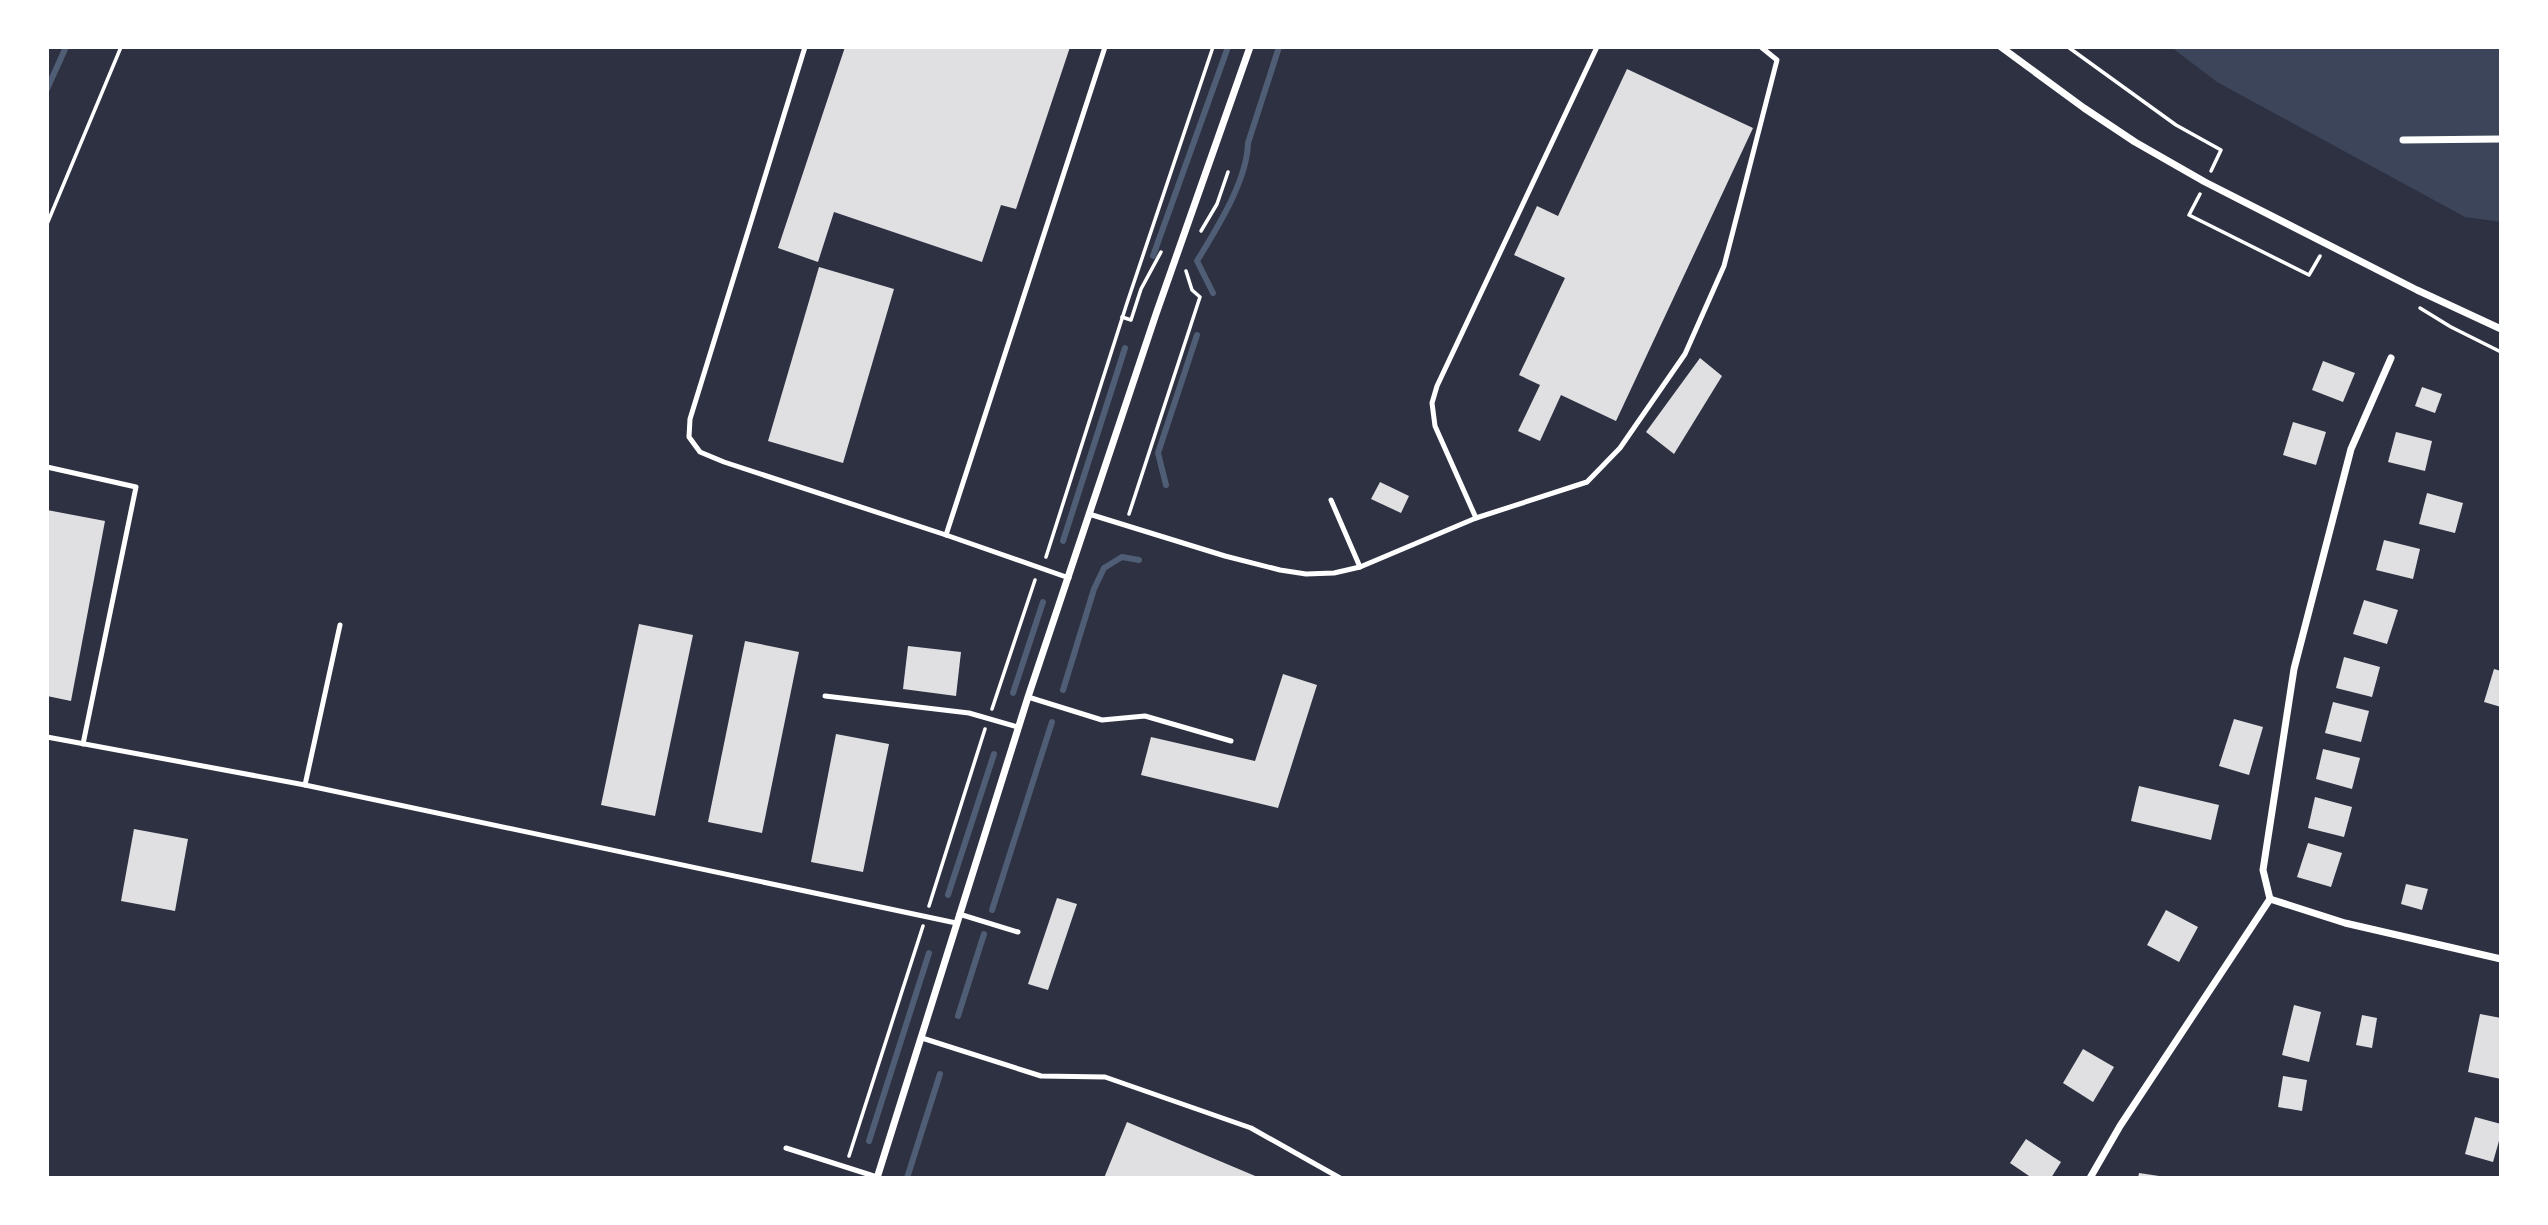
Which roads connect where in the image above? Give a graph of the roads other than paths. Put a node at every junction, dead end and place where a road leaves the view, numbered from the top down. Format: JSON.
{"nodes":[{"id":1,"x":804,"y":47,"type":"edge"},
{"id":2,"x":1105,"y":47,"type":"edge"},
{"id":3,"x":1250,"y":47,"type":"edge"},
{"id":4,"x":1597,"y":47,"type":"edge"},
{"id":5,"x":1761,"y":47,"type":"edge"},
{"id":6,"x":2001,"y":47,"type":"edge"},
{"id":7,"x":2501,"y":139,"type":"edge"},
{"id":8,"x":2403,"y":140,"type":"dead end"},
{"id":9,"x":2501,"y":329,"type":"edge"},
{"id":10,"x":2391,"y":358,"type":"dead end"},
{"id":11,"x":47,"y":467,"type":"edge"},
{"id":12,"x":1331,"y":500,"type":"dead end"},
{"id":13,"x":1089,"y":514,"type":"junction"},
{"id":14,"x":1476,"y":518,"type":"junction"},
{"id":15,"x":946,"y":535,"type":"junction"},
{"id":16,"x":1360,"y":567,"type":"junction"},
{"id":17,"x":1069,"y":578,"type":"junction"},
{"id":18,"x":340,"y":625,"type":"dead end"},
{"id":19,"x":825,"y":696,"type":"dead end"},
{"id":20,"x":1028,"y":696,"type":"junction"},
{"id":21,"x":1018,"y":727,"type":"junction"},
{"id":22,"x":47,"y":737,"type":"edge"},
{"id":23,"x":1231,"y":741,"type":"dead end"},
{"id":24,"x":83,"y":744,"type":"junction"},
{"id":25,"x":305,"y":785,"type":"junction"},
{"id":26,"x":2270,"y":899,"type":"junction"},
{"id":27,"x":959,"y":914,"type":"junction"},
{"id":28,"x":957,"y":923,"type":"junction"},
{"id":29,"x":1018,"y":932,"type":"dead end"},
{"id":30,"x":2501,"y":959,"type":"edge"},
{"id":31,"x":922,"y":1038,"type":"junction"},
{"id":32,"x":786,"y":1148,"type":"dead end"},
{"id":33,"x":877,"y":1177,"type":"edge"},
{"id":34,"x":1340,"y":1178,"type":"edge"},
{"id":35,"x":2090,"y":1178,"type":"edge"}],
"edges":[{"from":1,"to":15,"type":"lane"},
{"from":2,"to":15,"type":"lane"},
{"from":3,"to":13,"type":"street"},
{"from":4,"to":14,"type":"lane"},
{"from":5,"to":14,"type":"lane"},
{"from":6,"to":9,"type":"street"},
{"from":7,"to":8,"type":"street"},
{"from":10,"to":26,"type":"street"},
{"from":11,"to":24,"type":"lane"},
{"from":12,"to":16,"type":"lane"},
{"from":13,"to":16,"type":"lane"},
{"from":13,"to":17,"type":"street"},
{"from":14,"to":16,"type":"lane"},
{"from":15,"to":17,"type":"lane"},
{"from":17,"to":20,"type":"street"},
{"from":18,"to":25,"type":"lane"},
{"from":19,"to":21,"type":"lane"},
{"from":20,"to":21,"type":"street"},
{"from":20,"to":23,"type":"lane"},
{"from":21,"to":27,"type":"street"},
{"from":22,"to":24,"type":"lane"},
{"from":24,"to":25,"type":"lane"},
{"from":25,"to":28,"type":"lane"},
{"from":26,"to":30,"type":"street"},
{"from":26,"to":35,"type":"street"},
{"from":27,"to":28,"type":"street"},
{"from":27,"to":29,"type":"lane"},
{"from":28,"to":31,"type":"street"},
{"from":31,"to":33,"type":"street"},
{"from":31,"to":34,"type":"lane"},
{"from":32,"to":33,"type":"lane"}]}
